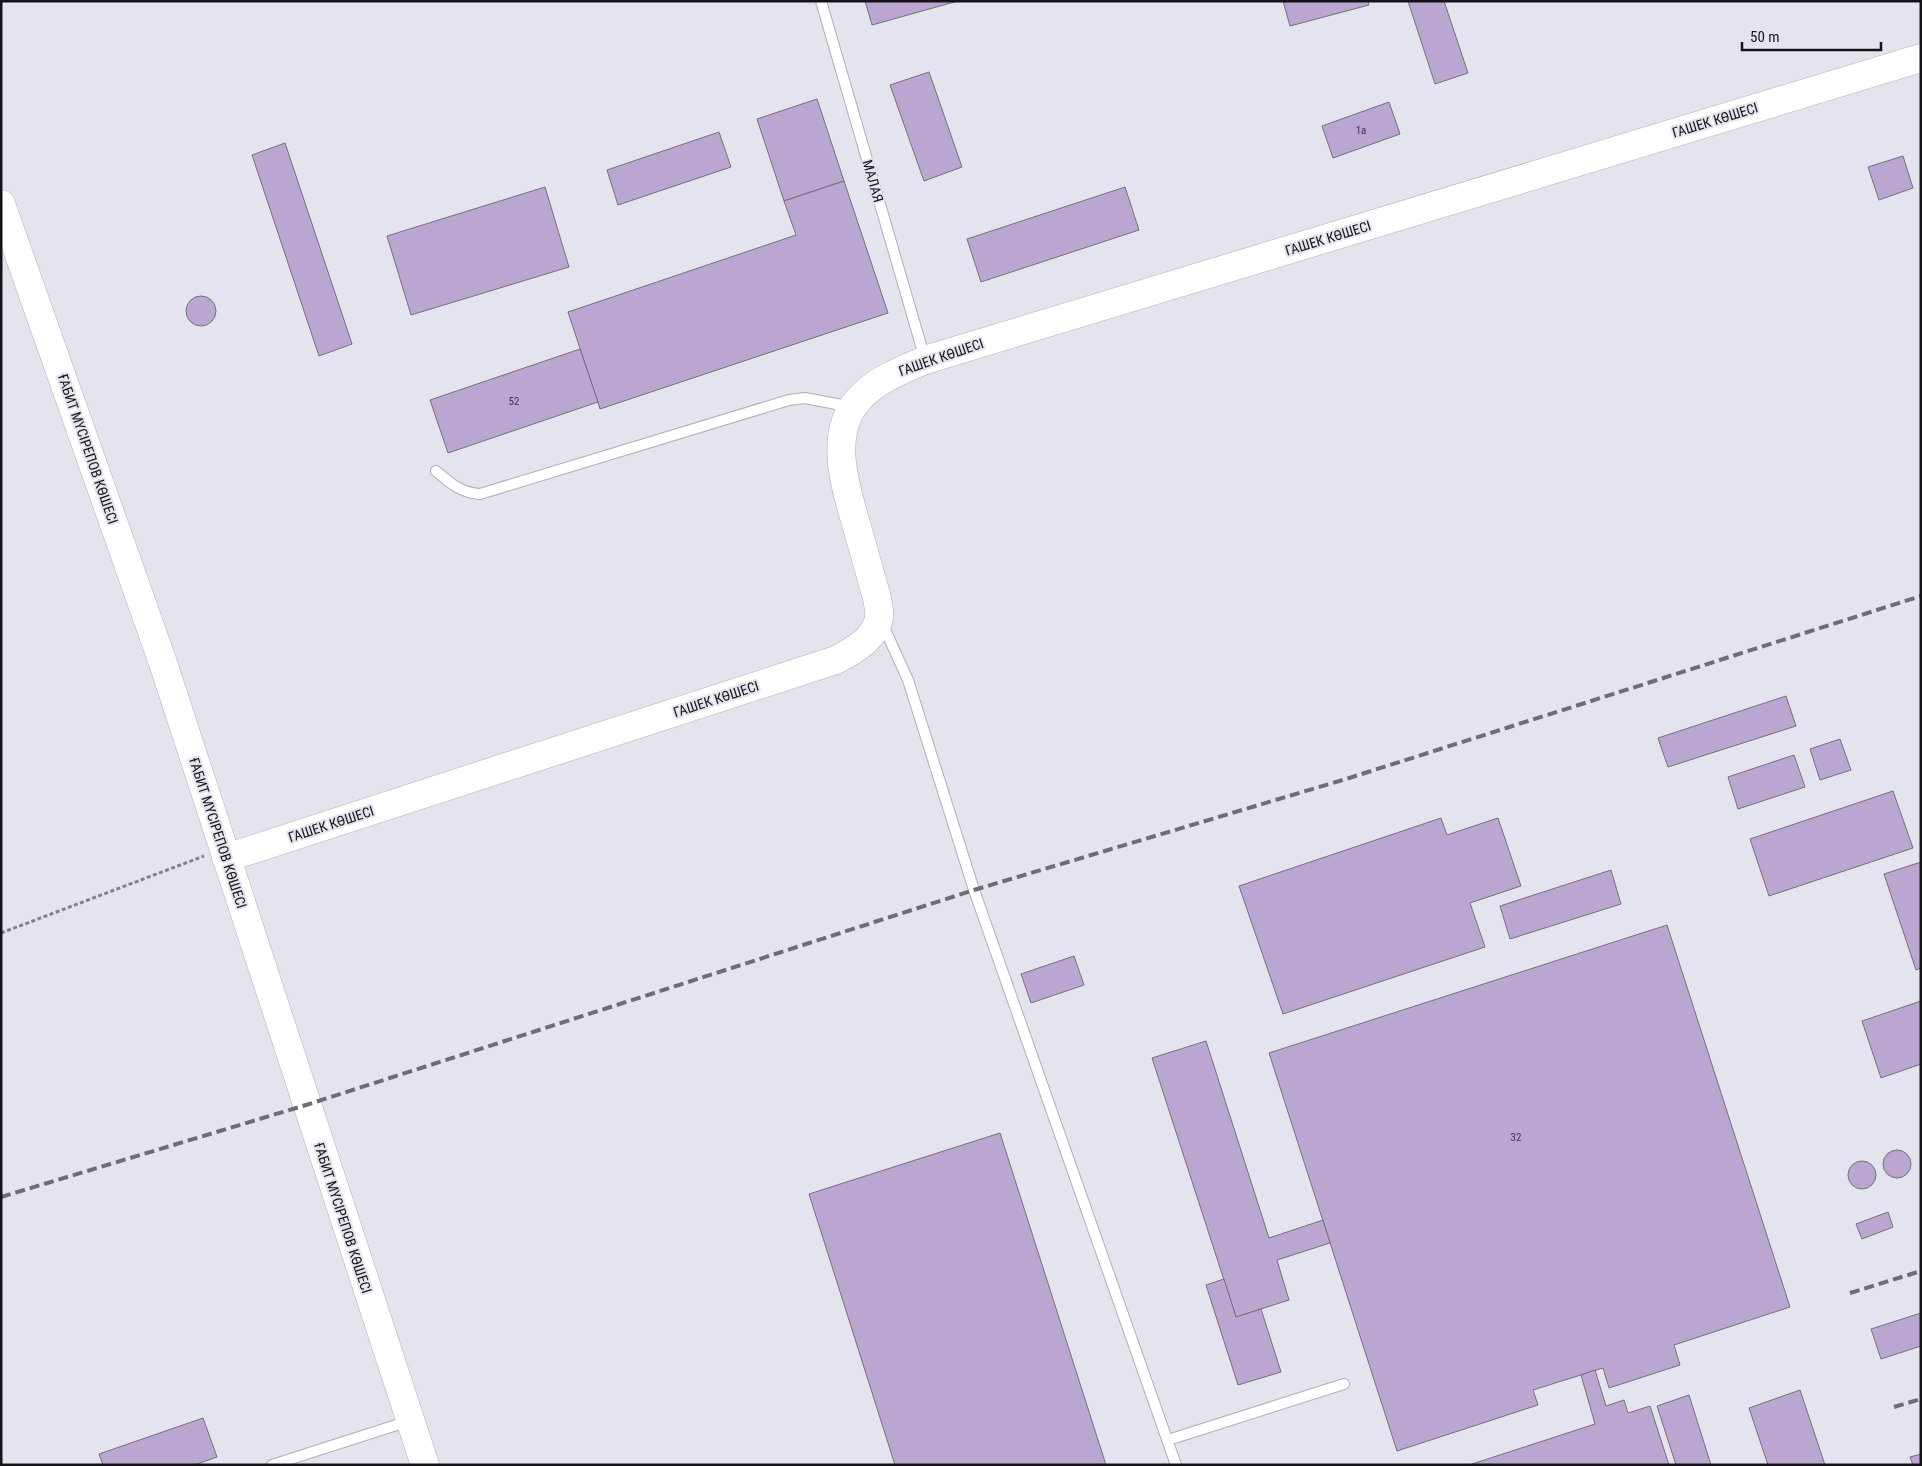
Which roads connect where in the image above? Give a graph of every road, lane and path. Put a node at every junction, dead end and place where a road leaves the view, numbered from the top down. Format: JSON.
{"nodes":[{"id":1,"x":821,"y":1,"type":"edge"},
{"id":2,"x":1921,"y":58,"type":"edge"},
{"id":3,"x":1,"y":204,"type":"edge"},
{"id":4,"x":925,"y":360,"type":"junction"},
{"id":5,"x":853,"y":407,"type":"junction"},
{"id":6,"x":436,"y":471,"type":"dead end"},
{"id":7,"x":879,"y":618,"type":"junction"},
{"id":8,"x":225,"y":853,"type":"junction"},
{"id":9,"x":1,"y":933,"type":"edge"},
{"id":10,"x":1344,"y":1384,"type":"dead end"},
{"id":11,"x":410,"y":1420,"type":"junction"},
{"id":12,"x":1168,"y":1440,"type":"junction"},
{"id":13,"x":272,"y":1465,"type":"edge"},
{"id":14,"x":424,"y":1465,"type":"edge"},
{"id":15,"x":1176,"y":1465,"type":"edge"}],
"edges":[{"from":1,"to":4,"type":"lane","name":"МАЛАЯ"},
{"from":2,"to":4,"type":"street","name":"ГАШЕК КӨШЕСІ"},
{"from":3,"to":8,"type":"street","name":"ҒАБИТ МҮСІРЕПОВ КӨШЕСІ"},
{"from":4,"to":5,"type":"street","name":"ГАШЕК КӨШЕСІ"},
{"from":5,"to":6,"type":"lane"},
{"from":5,"to":7,"type":"street","name":"ГАШЕК КӨШЕСІ"},
{"from":7,"to":8,"type":"street","name":"ГАШЕК КӨШЕСІ"},
{"from":7,"to":12,"type":"lane"},
{"from":8,"to":9,"type":"path"},
{"from":8,"to":11,"type":"street","name":"ҒАБИТ МҮСІРЕПОВ КӨШЕСІ"},
{"from":10,"to":12,"type":"lane"},
{"from":11,"to":13,"type":"lane"},
{"from":11,"to":14,"type":"street","name":"ҒАБИТ МҮСІРЕПОВ КӨШЕСІ"},
{"from":12,"to":15,"type":"lane"}]}
